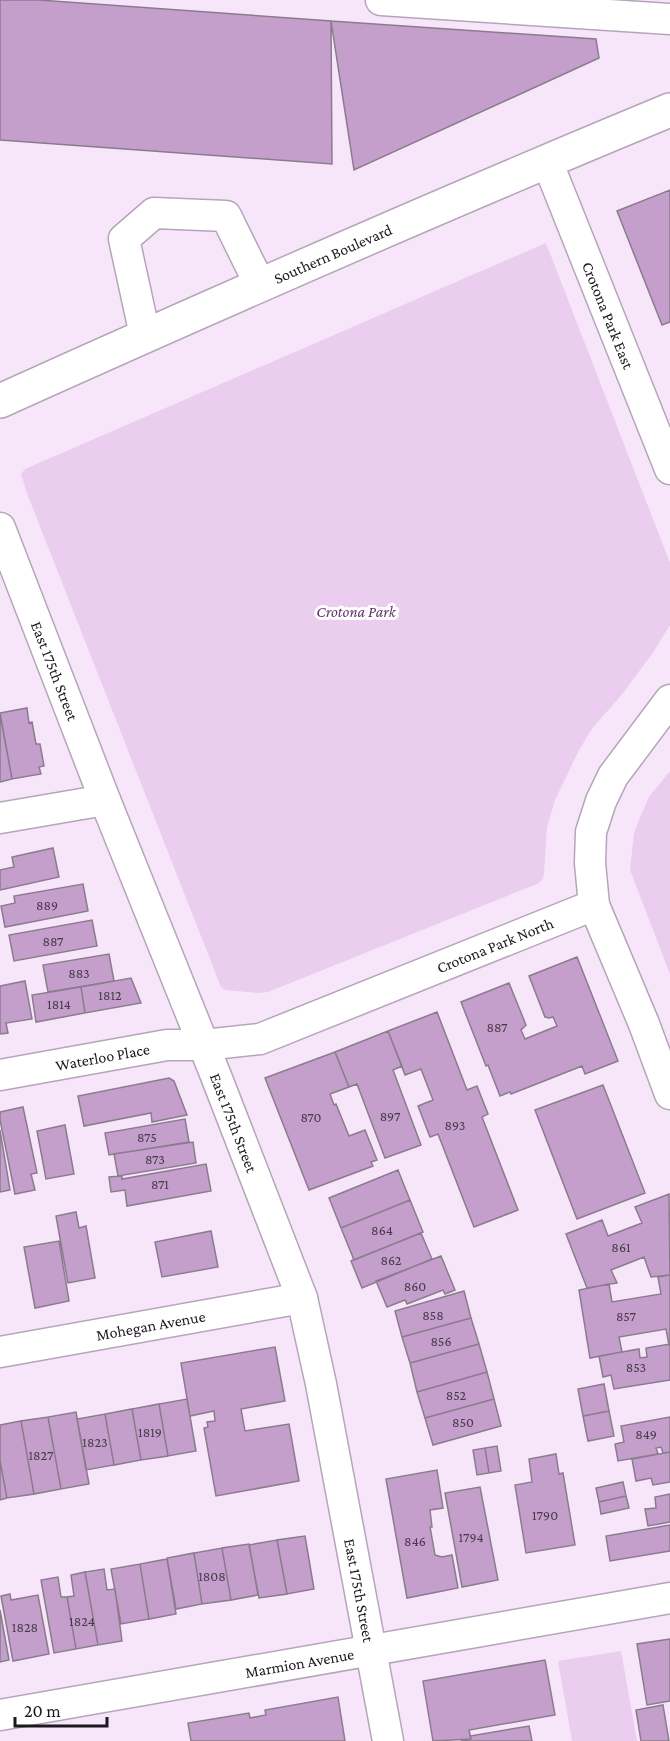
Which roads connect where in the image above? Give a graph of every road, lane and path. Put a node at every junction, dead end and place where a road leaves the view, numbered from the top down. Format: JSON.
{"nodes":[{"id":1,"x":381,"y":0,"type":"edge"},
{"id":2,"x":670,"y":19,"type":"edge"},
{"id":3,"x":670,"y":110,"type":"edge"},
{"id":4,"x":547,"y":161,"type":"junction"},
{"id":5,"x":260,"y":285,"type":"junction"},
{"id":6,"x":145,"y":335,"type":"junction"},
{"id":7,"x":0,"y":401,"type":"edge"},
{"id":8,"x":670,"y":469,"type":"edge"},
{"id":9,"x":0,"y":528,"type":"edge"},
{"id":10,"x":670,"y":700,"type":"edge"},
{"id":11,"x":105,"y":800,"type":"junction"},
{"id":12,"x":0,"y":818,"type":"edge"},
{"id":13,"x":594,"y":905,"type":"junction"},
{"id":14,"x":204,"y":1045,"type":"junction"},
{"id":15,"x":0,"y":1075,"type":"edge"},
{"id":16,"x":670,"y":1094,"type":"edge"},
{"id":17,"x":302,"y":1298,"type":"junction"},
{"id":18,"x":0,"y":1352,"type":"edge"},
{"id":19,"x":670,"y":1598,"type":"edge"},
{"id":20,"x":372,"y":1650,"type":"junction"},
{"id":21,"x":0,"y":1715,"type":"edge"},
{"id":22,"x":388,"y":1741,"type":"edge"}],
"edges":[{"from":1,"to":2,"type":"street"},
{"from":3,"to":4,"type":"main road","name":"Southern Boulevard"},
{"from":4,"to":5,"type":"main road","name":"Southern Boulevard"},
{"from":4,"to":8,"type":"street","name":"Crotona Park East"},
{"from":5,"to":6,"type":"main road","name":"Southern Boulevard"},
{"from":5,"to":6,"type":"street"},
{"from":6,"to":7,"type":"main road","name":"Southern Boulevard"},
{"from":9,"to":11,"type":"street","name":"East 175th Street"},
{"from":10,"to":13,"type":"street"},
{"from":11,"to":12,"type":"street"},
{"from":11,"to":14,"type":"street","name":"East 175th Street"},
{"from":13,"to":14,"type":"street","name":"Crotona Park North"},
{"from":13,"to":16,"type":"street"},
{"from":14,"to":15,"type":"street","name":"Waterloo Place"},
{"from":14,"to":17,"type":"street","name":"East 175th Street"},
{"from":17,"to":18,"type":"street","name":"Mohegan Avenue"},
{"from":17,"to":20,"type":"street","name":"East 175th Street"},
{"from":19,"to":20,"type":"street","name":"Marmion Avenue"},
{"from":20,"to":21,"type":"street","name":"Marmion Avenue"},
{"from":20,"to":22,"type":"street","name":"East 175th Street"}]}
